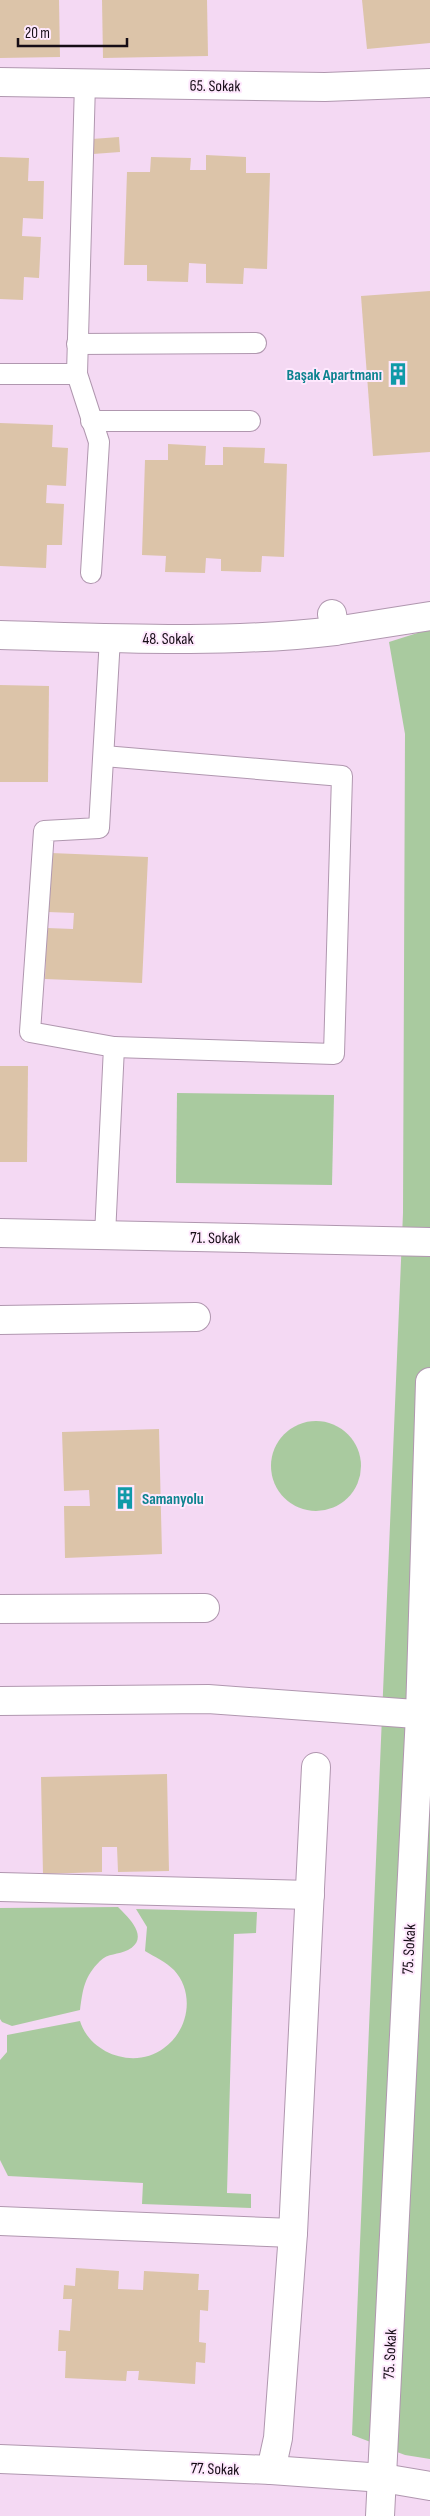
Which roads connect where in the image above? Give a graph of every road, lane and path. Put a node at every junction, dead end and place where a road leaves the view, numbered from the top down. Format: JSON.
{"nodes":[{"id":1,"x":0,"y":82,"type":"edge"},
{"id":2,"x":85,"y":83,"type":"junction"},
{"id":3,"x":430,"y":83,"type":"edge"},
{"id":4,"x":256,"y":343,"type":"dead end"},
{"id":5,"x":77,"y":344,"type":"junction"},
{"id":6,"x":0,"y":374,"type":"edge"},
{"id":7,"x":77,"y":374,"type":"junction"},
{"id":8,"x":91,"y":421,"type":"junction"},
{"id":9,"x":250,"y":421,"type":"dead end"},
{"id":10,"x":92,"y":573,"type":"dead end"},
{"id":11,"x":430,"y":616,"type":"edge"},
{"id":12,"x":0,"y":635,"type":"edge"},
{"id":13,"x":110,"y":638,"type":"junction"},
{"id":14,"x":104,"y":756,"type":"junction"},
{"id":15,"x":114,"y":1048,"type":"junction"},
{"id":16,"x":0,"y":1233,"type":"edge"},
{"id":17,"x":105,"y":1235,"type":"junction"},
{"id":18,"x":430,"y":1242,"type":"edge"},
{"id":19,"x":196,"y":1317,"type":"dead end"},
{"id":20,"x":0,"y":1320,"type":"edge"},
{"id":21,"x":430,"y":1382,"type":"edge"},
{"id":22,"x":205,"y":1608,"type":"dead end"},
{"id":23,"x":0,"y":1610,"type":"edge"},
{"id":24,"x":0,"y":1701,"type":"edge"},
{"id":25,"x":425,"y":1715,"type":"edge"},
{"id":26,"x":316,"y":1767,"type":"dead end"},
{"id":27,"x":0,"y":1886,"type":"edge"},
{"id":28,"x":310,"y":1895,"type":"junction"},
{"id":29,"x":0,"y":2221,"type":"edge"},
{"id":30,"x":293,"y":2233,"type":"junction"},
{"id":31,"x":0,"y":2460,"type":"edge"},
{"id":32,"x":271,"y":2470,"type":"junction"},
{"id":33,"x":383,"y":2478,"type":"junction"},
{"id":34,"x":430,"y":2486,"type":"edge"},
{"id":35,"x":380,"y":2516,"type":"edge"}],
"edges":[{"from":1,"to":2,"type":"street","name":"65. Sokak"},
{"from":2,"to":3,"type":"street","name":"65. Sokak"},
{"from":2,"to":5,"type":"lane"},
{"from":4,"to":5,"type":"lane"},
{"from":5,"to":7,"type":"lane"},
{"from":6,"to":7,"type":"lane"},
{"from":7,"to":8,"type":"lane"},
{"from":8,"to":9,"type":"lane"},
{"from":8,"to":10,"type":"lane"},
{"from":11,"to":13,"type":"street","name":"48. Sokak"},
{"from":12,"to":13,"type":"street","name":"48. Sokak"},
{"from":13,"to":14,"type":"lane"},
{"from":14,"to":15,"type":"lane"},
{"from":14,"to":15,"type":"lane"},
{"from":15,"to":17,"type":"lane"},
{"from":16,"to":17,"type":"street","name":"71. Sokak"},
{"from":17,"to":18,"type":"street","name":"71. Sokak"},
{"from":19,"to":20,"type":"street"},
{"from":21,"to":25,"type":"street","name":"75. Sokak"},
{"from":22,"to":23,"type":"street"},
{"from":24,"to":25,"type":"street"},
{"from":25,"to":33,"type":"street","name":"75. Sokak"},
{"from":26,"to":28,"type":"street"},
{"from":27,"to":28,"type":"street"},
{"from":28,"to":30,"type":"street"},
{"from":29,"to":30,"type":"street"},
{"from":30,"to":32,"type":"street"},
{"from":31,"to":32,"type":"street","name":"77. Sokak"},
{"from":32,"to":33,"type":"street","name":"77. Sokak"},
{"from":33,"to":34,"type":"street","name":"77. Sokak"},
{"from":33,"to":35,"type":"street","name":"75. Sokak"}]}
